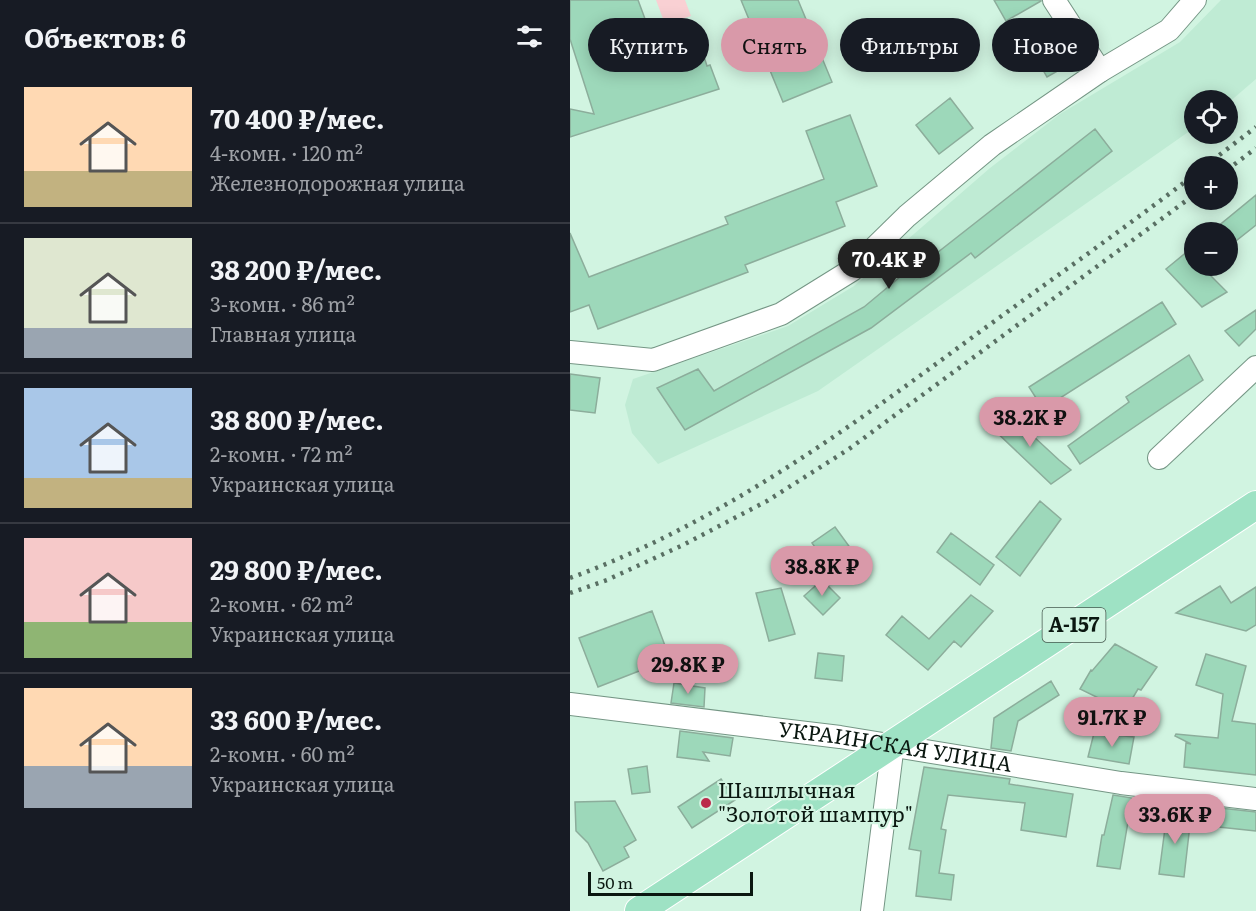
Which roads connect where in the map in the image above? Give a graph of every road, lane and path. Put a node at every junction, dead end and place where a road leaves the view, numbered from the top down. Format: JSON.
{"nodes":[{"id":1,"x":1054,"y":0,"type":"edge"},
{"id":2,"x":1195,"y":0,"type":"edge"},
{"id":3,"x":1100,"y":71,"type":"junction"},
{"id":4,"x":570,"y":352,"type":"edge"},
{"id":5,"x":1256,"y":367,"type":"edge"},
{"id":6,"x":1159,"y":458,"type":"dead end"},
{"id":7,"x":1256,"y":505,"type":"edge"},
{"id":8,"x":570,"y":704,"type":"edge"},
{"id":9,"x":893,"y":744,"type":"junction"},
{"id":10,"x":1256,"y":799,"type":"edge"},
{"id":11,"x":639,"y":911,"type":"edge"},
{"id":12,"x":872,"y":911,"type":"edge"}],
"edges":[{"from":1,"to":3,"type":"street"},
{"from":2,"to":3,"type":"street"},
{"from":3,"to":4,"type":"street"},
{"from":5,"to":6,"type":"street"},
{"from":7,"to":9,"type":"main road","number":"А-157"},
{"from":8,"to":9,"type":"street","name":"УКРАИНСКАЯ УЛИЦА"},
{"from":9,"to":10,"type":"street","name":"УКРАИНСКАЯ УЛИЦА"},
{"from":9,"to":11,"type":"main road","number":"А-157"},
{"from":9,"to":12,"type":"street"}]}
